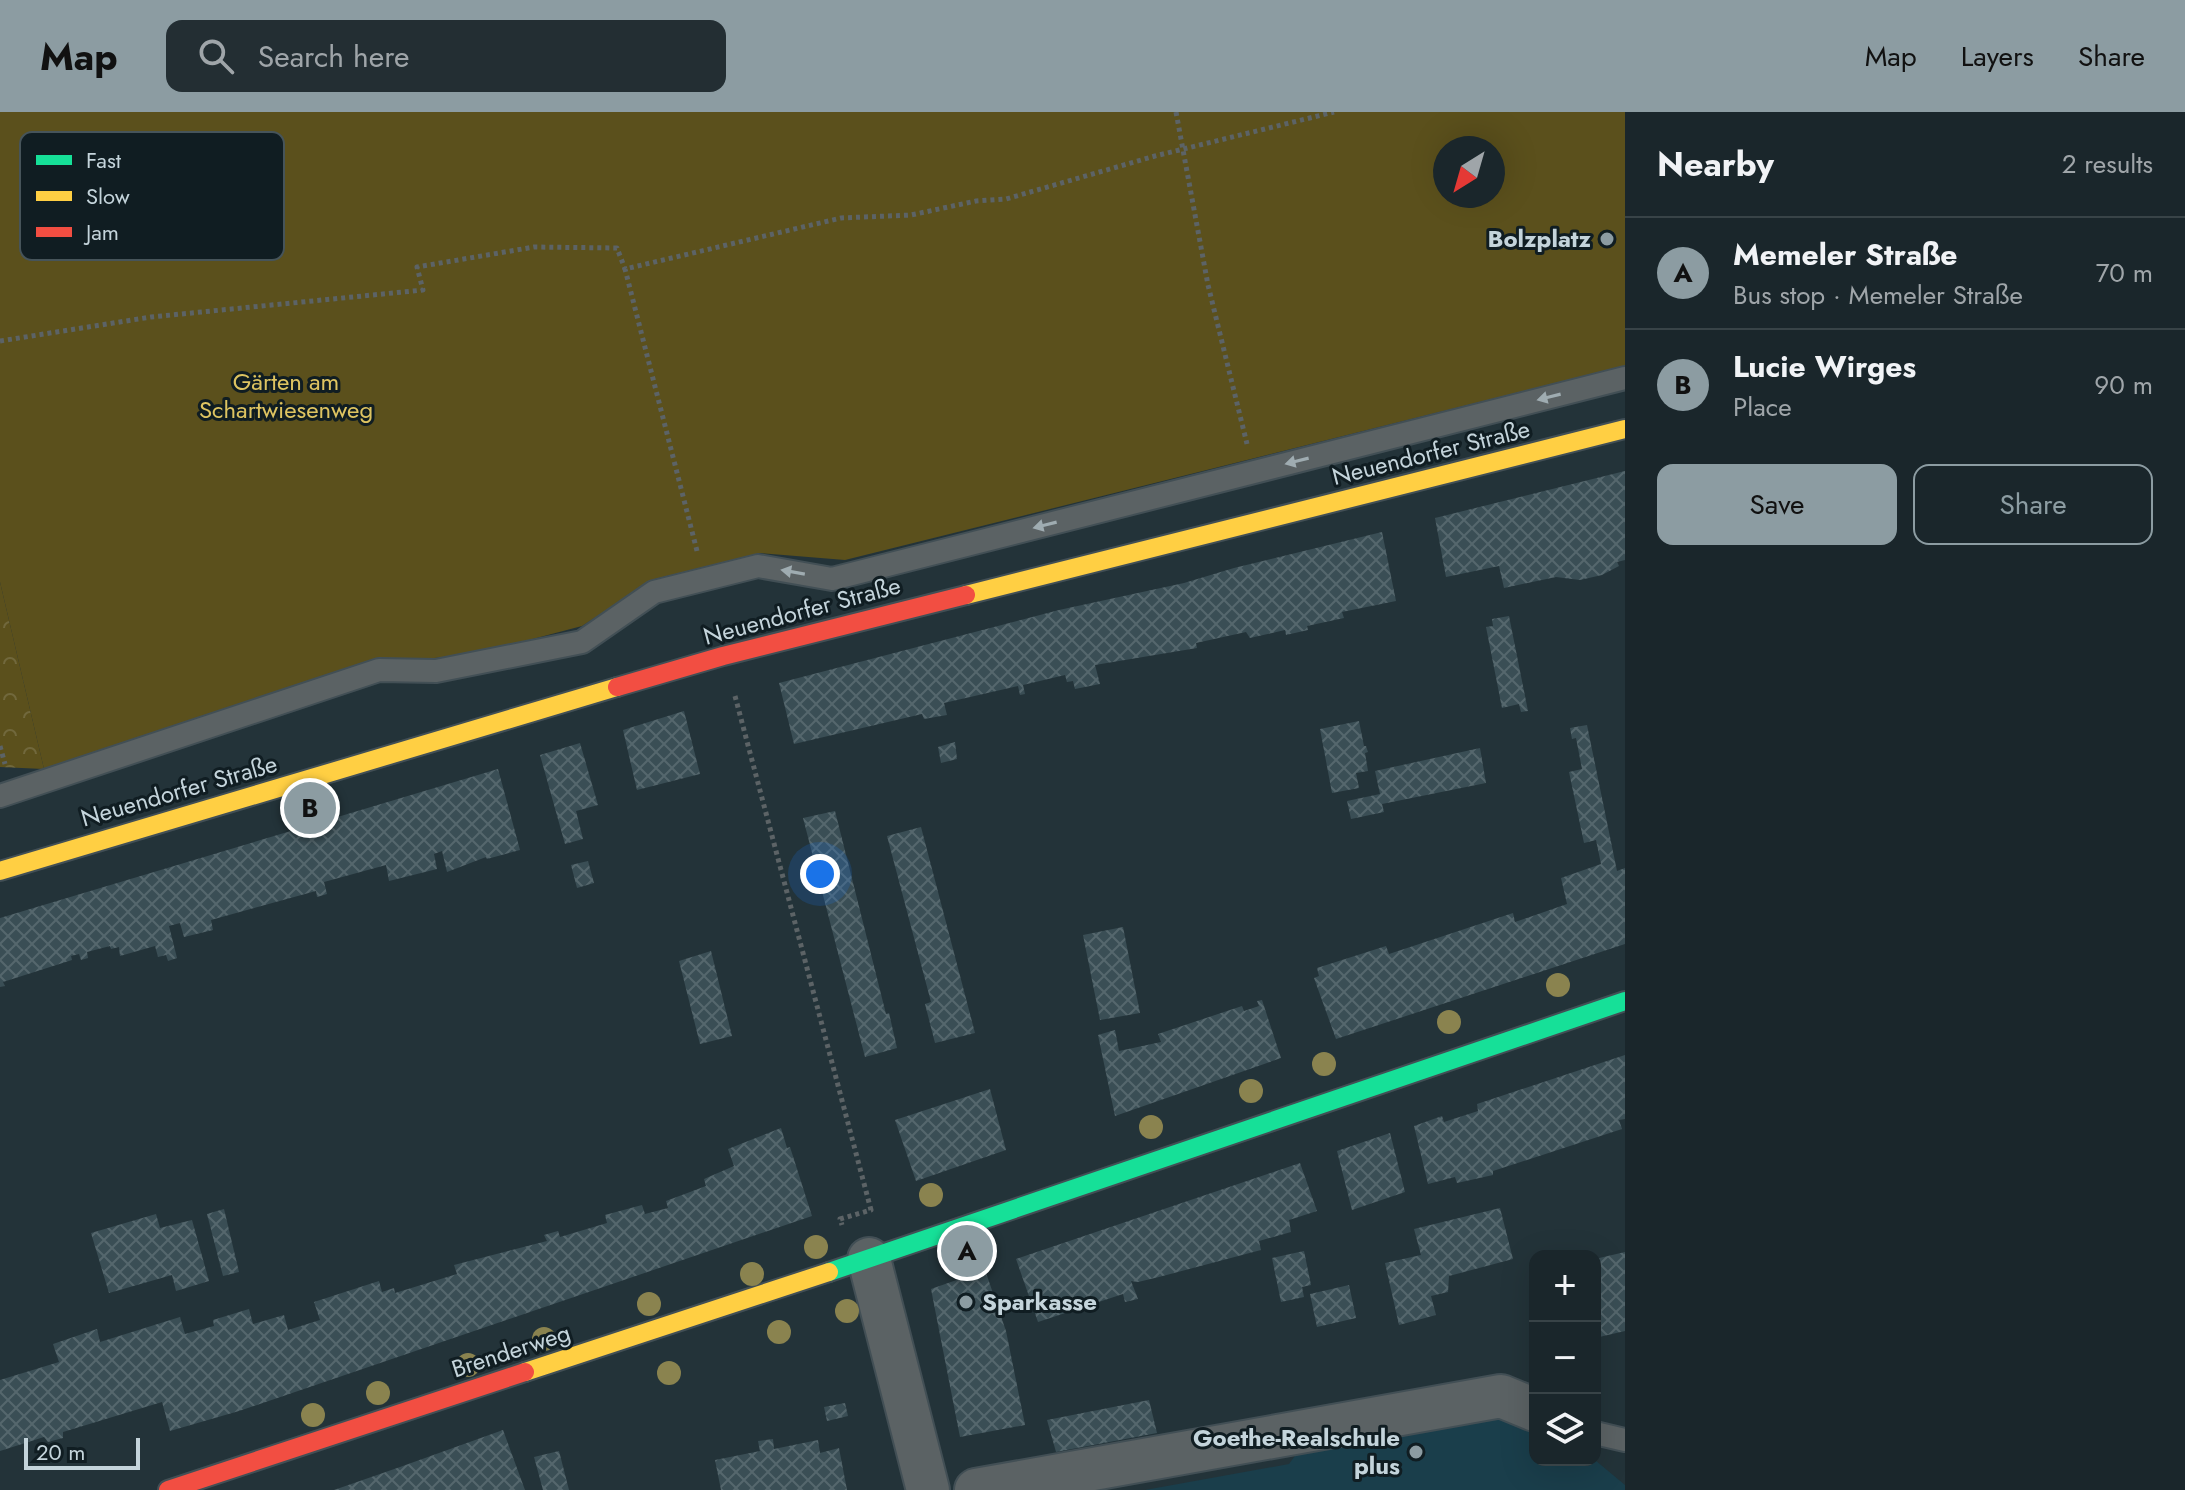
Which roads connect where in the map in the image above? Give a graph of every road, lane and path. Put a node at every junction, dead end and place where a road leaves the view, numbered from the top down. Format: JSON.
{"nodes":[{"id":1,"x":1176,"y":112,"type":"edge"},
{"id":2,"x":1334,"y":112,"type":"edge"},
{"id":3,"x":1181,"y":150,"type":"junction"},
{"id":4,"x":625,"y":269,"type":"junction"},
{"id":5,"x":0,"y":341,"type":"edge"},
{"id":6,"x":1625,"y":378,"type":"edge"},
{"id":7,"x":1625,"y":429,"type":"edge"},
{"id":8,"x":1254,"y":472,"type":"junction"},
{"id":9,"x":704,"y":580,"type":"junction"},
{"id":10,"x":723,"y":656,"type":"junction"},
{"id":11,"x":0,"y":796,"type":"edge"},
{"id":12,"x":0,"y":871,"type":"edge"},
{"id":13,"x":1625,"y":1001,"type":"edge"},
{"id":14,"x":861,"y":1261,"type":"junction"},
{"id":15,"x":1529,"y":1408,"type":"edge"},
{"id":16,"x":1601,"y":1434,"type":"edge"},
{"id":17,"x":1625,"y":1440,"type":"edge"},
{"id":18,"x":168,"y":1490,"type":"edge"},
{"id":19,"x":928,"y":1490,"type":"edge"},
{"id":20,"x":976,"y":1490,"type":"edge"}],
"edges":[{"from":1,"to":3,"type":"path"},
{"from":2,"to":3,"type":"path"},
{"from":3,"to":4,"type":"path"},
{"from":3,"to":8,"type":"path"},
{"from":4,"to":5,"type":"path"},
{"from":4,"to":9,"type":"path"},
{"from":6,"to":8,"type":"lane","one_way":true},
{"from":7,"to":10,"type":"street","name":"Neuendorfer Straße"},
{"from":8,"to":9,"type":"lane","one_way":true},
{"from":9,"to":11,"type":"lane"},
{"from":10,"to":12,"type":"street","name":"Neuendorfer Straße"},
{"from":10,"to":14,"type":"path"},
{"from":13,"to":14,"type":"street","name":"Brenderweg"},
{"from":14,"to":18,"type":"street","name":"Brenderweg"},
{"from":14,"to":19,"type":"street"},
{"from":15,"to":20,"type":"street"},
{"from":16,"to":17,"type":"lane"}]}
